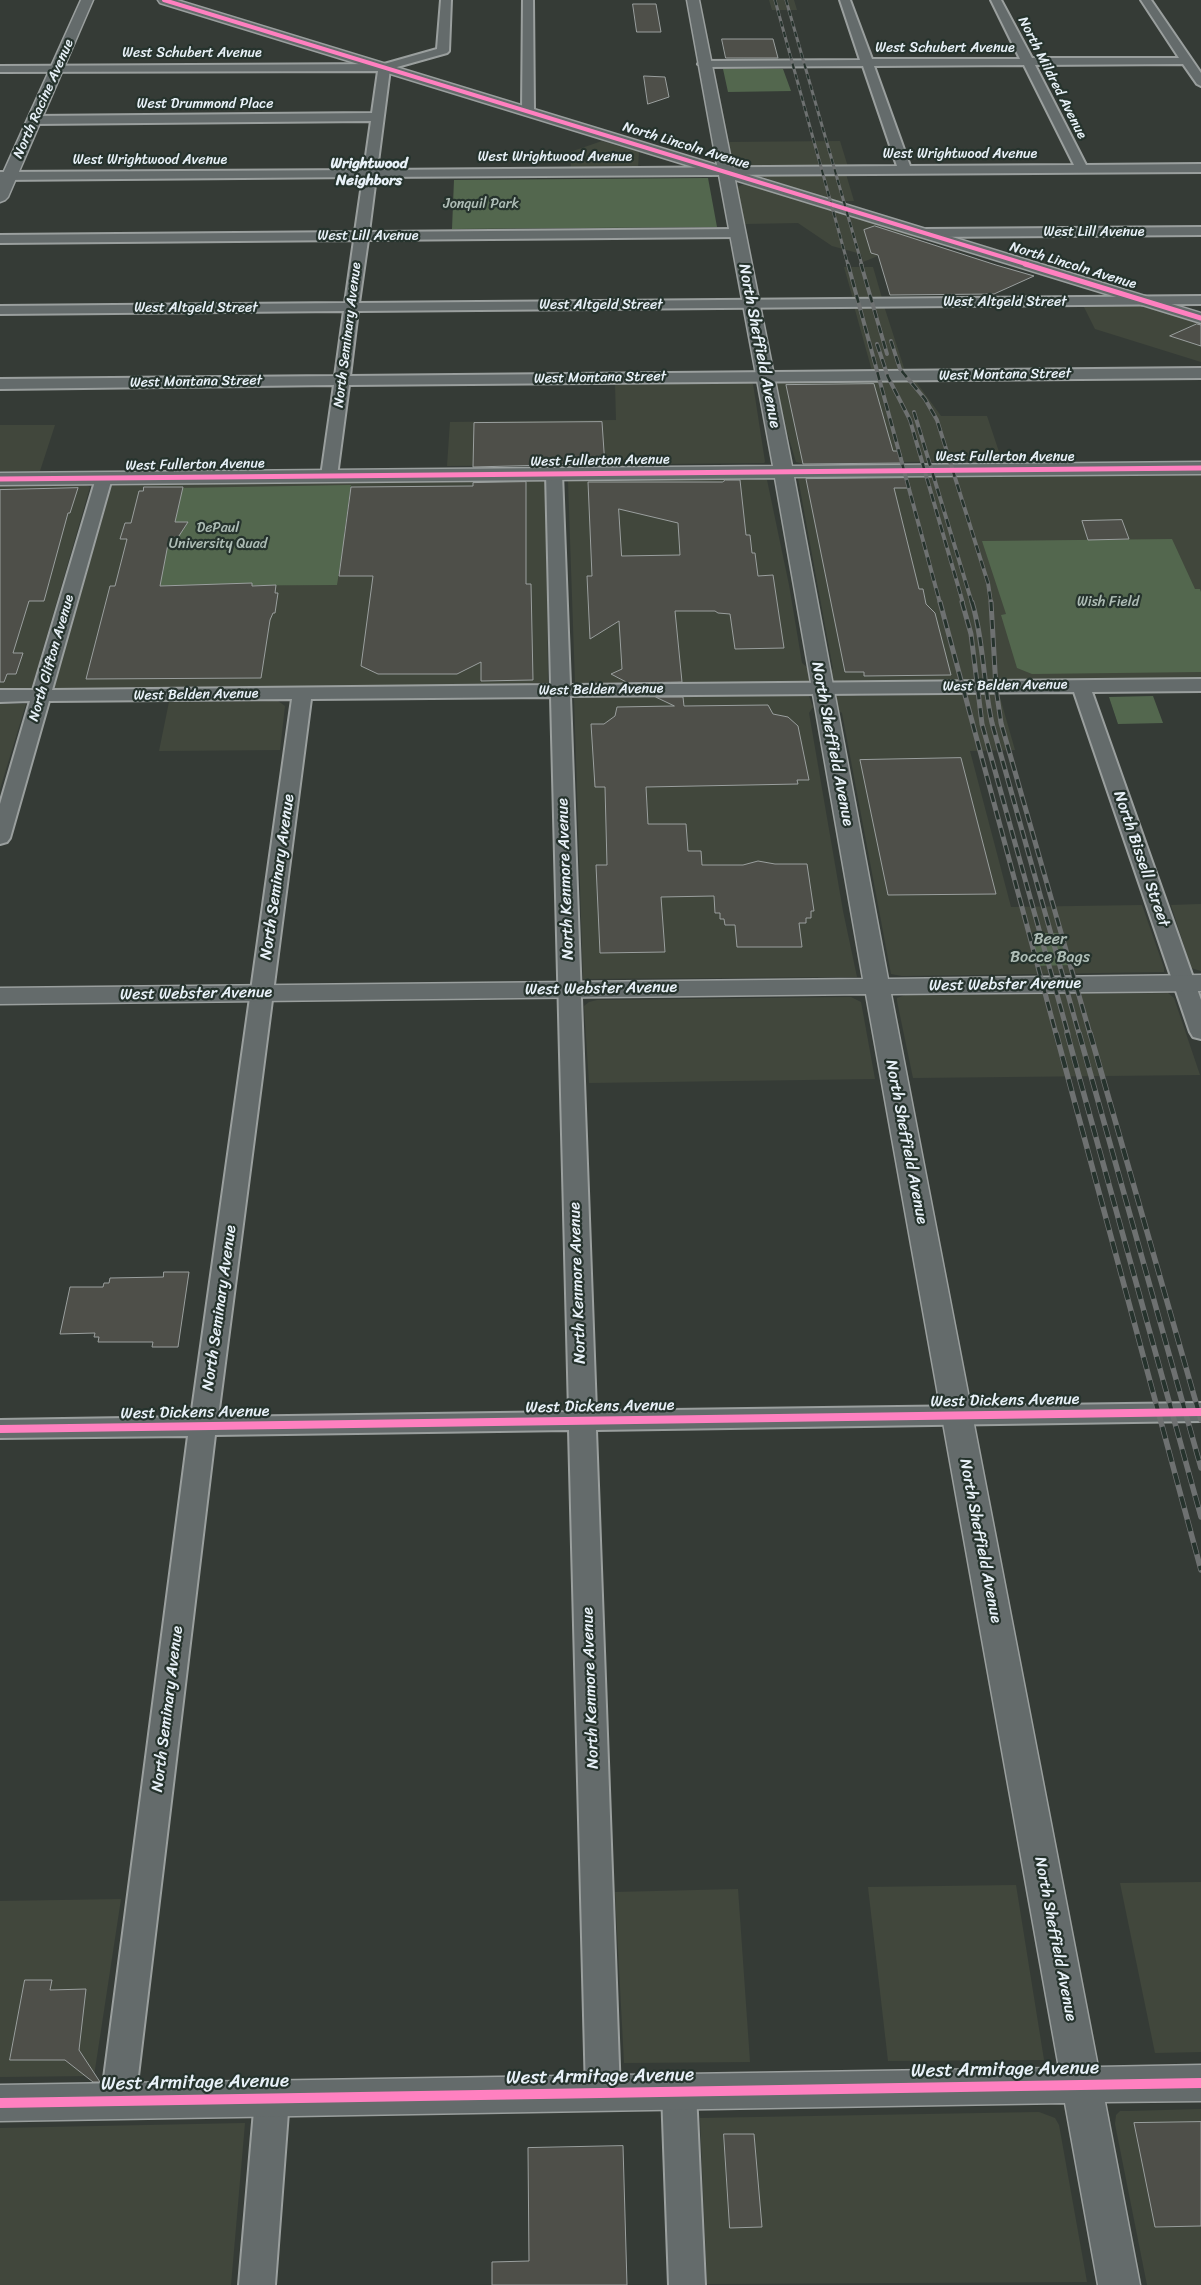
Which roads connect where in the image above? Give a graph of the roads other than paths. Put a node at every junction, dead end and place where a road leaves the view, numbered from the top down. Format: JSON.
{"nodes":[{"id":1,"x":88,"y":0,"type":"edge"},
{"id":2,"x":164,"y":0,"type":"edge"},
{"id":3,"x":446,"y":0,"type":"edge"},
{"id":4,"x":528,"y":0,"type":"edge"},
{"id":5,"x":692,"y":0,"type":"edge"},
{"id":6,"x":845,"y":0,"type":"edge"},
{"id":7,"x":996,"y":0,"type":"edge"},
{"id":8,"x":1146,"y":0,"type":"edge"},
{"id":9,"x":1186,"y":61,"type":"junction"},
{"id":10,"x":1028,"y":62,"type":"junction"},
{"id":11,"x":868,"y":63,"type":"junction"},
{"id":12,"x":704,"y":64,"type":"junction"},
{"id":13,"x":384,"y":67,"type":"junction"},
{"id":14,"x":0,"y":69,"type":"edge"},
{"id":15,"x":57,"y":69,"type":"junction"},
{"id":16,"x":1201,"y":82,"type":"edge"},
{"id":17,"x":528,"y":111,"type":"junction"},
{"id":18,"x":376,"y":117,"type":"junction"},
{"id":19,"x":34,"y":120,"type":"junction"},
{"id":20,"x":1201,"y":168,"type":"edge"},
{"id":21,"x":1082,"y":169,"type":"junction"},
{"id":22,"x":905,"y":170,"type":"junction"},
{"id":23,"x":724,"y":171,"type":"junction"},
{"id":24,"x":369,"y":174,"type":"junction"},
{"id":25,"x":5,"y":176,"type":"edge"},
{"id":26,"x":0,"y":197,"type":"edge"},
{"id":27,"x":1201,"y":231,"type":"edge"},
{"id":28,"x":736,"y":233,"type":"junction"},
{"id":29,"x":926,"y":233,"type":"junction"},
{"id":30,"x":360,"y":236,"type":"junction"},
{"id":31,"x":0,"y":240,"type":"edge"},
{"id":32,"x":1143,"y":300,"type":"junction"},
{"id":33,"x":1201,"y":300,"type":"edge"},
{"id":34,"x":750,"y":304,"type":"junction"},
{"id":35,"x":351,"y":307,"type":"junction"},
{"id":36,"x":0,"y":310,"type":"edge"},
{"id":37,"x":1201,"y":318,"type":"edge"},
{"id":38,"x":1201,"y":373,"type":"edge"},
{"id":39,"x":765,"y":377,"type":"junction"},
{"id":40,"x":342,"y":381,"type":"junction"},
{"id":41,"x":0,"y":384,"type":"edge"},
{"id":42,"x":1201,"y":468,"type":"edge"},
{"id":43,"x":783,"y":471,"type":"junction"},
{"id":44,"x":554,"y":474,"type":"junction"},
{"id":45,"x":329,"y":476,"type":"junction"},
{"id":46,"x":104,"y":478,"type":"junction"},
{"id":47,"x":0,"y":479,"type":"edge"},
{"id":48,"x":1201,"y":684,"type":"edge"},
{"id":49,"x":1081,"y":686,"type":"junction"},
{"id":50,"x":822,"y":688,"type":"junction"},
{"id":51,"x":560,"y":691,"type":"junction"},
{"id":52,"x":302,"y":694,"type":"junction"},
{"id":53,"x":0,"y":696,"type":"edge"},
{"id":54,"x":41,"y":696,"type":"junction"},
{"id":55,"x":0,"y":838,"type":"edge"},
{"id":56,"x":1192,"y":983,"type":"edge"},
{"id":57,"x":877,"y":986,"type":"junction"},
{"id":58,"x":569,"y":990,"type":"junction"},
{"id":59,"x":263,"y":993,"type":"junction"},
{"id":60,"x":0,"y":996,"type":"edge"},
{"id":61,"x":1201,"y":1032,"type":"edge"},
{"id":62,"x":1201,"y":1412,"type":"edge"},
{"id":63,"x":957,"y":1416,"type":"junction"},
{"id":64,"x":582,"y":1421,"type":"junction"},
{"id":65,"x":203,"y":1427,"type":"junction"},
{"id":66,"x":0,"y":1429,"type":"edge"},
{"id":67,"x":1201,"y":2084,"type":"edge"},
{"id":68,"x":1082,"y":2086,"type":"junction"},
{"id":69,"x":679,"y":2092,"type":"junction"},
{"id":70,"x":603,"y":2093,"type":"junction"},
{"id":71,"x":272,"y":2099,"type":"junction"},
{"id":72,"x":118,"y":2101,"type":"junction"},
{"id":73,"x":0,"y":2103,"type":"edge"},
{"id":74,"x":257,"y":2285,"type":"edge"},
{"id":75,"x":687,"y":2285,"type":"edge"},
{"id":76,"x":1119,"y":2285,"type":"edge"}],
"edges":[{"from":1,"to":15,"type":"street","name":"North Racine Avenue"},
{"from":2,"to":13,"type":"street","name":"North Lincoln Avenue"},
{"from":3,"to":13,"type":"street"},
{"from":4,"to":17,"type":"street"},
{"from":5,"to":12,"type":"street","name":"North Sheffield Avenue"},
{"from":6,"to":11,"type":"street"},
{"from":7,"to":10,"type":"street","name":"North Mildred Avenue"},
{"from":8,"to":9,"type":"street"},
{"from":9,"to":10,"type":"street","name":"West Schubert Avenue"},
{"from":9,"to":16,"type":"street"},
{"from":10,"to":11,"type":"street","name":"West Schubert Avenue"},
{"from":10,"to":21,"type":"street","name":"North Mildred Avenue"},
{"from":11,"to":12,"type":"street","name":"West Schubert Avenue"},
{"from":11,"to":22,"type":"street"},
{"from":12,"to":23,"type":"street","name":"North Sheffield Avenue"},
{"from":13,"to":15,"type":"street","name":"West Schubert Avenue"},
{"from":13,"to":17,"type":"street","name":"North Lincoln Avenue"},
{"from":13,"to":18,"type":"street","name":"North Seminary Avenue"},
{"from":14,"to":15,"type":"street","name":"West Schubert Avenue"},
{"from":15,"to":19,"type":"street","name":"North Racine Avenue"},
{"from":17,"to":23,"type":"street","name":"North Lincoln Avenue"},
{"from":18,"to":19,"type":"street","name":"West Drummond Place"},
{"from":18,"to":24,"type":"street","name":"North Seminary Avenue"},
{"from":19,"to":25,"type":"street","name":"North Racine Avenue"},
{"from":20,"to":21,"type":"street","name":"West Wrightwood Avenue"},
{"from":21,"to":22,"type":"street","name":"West Wrightwood Avenue"},
{"from":22,"to":23,"type":"street","name":"West Wrightwood Avenue"},
{"from":23,"to":24,"type":"street","name":"West Wrightwood Avenue"},
{"from":23,"to":28,"type":"street","name":"North Sheffield Avenue"},
{"from":23,"to":29,"type":"street","name":"North Lincoln Avenue"},
{"from":24,"to":25,"type":"street","name":"West Wrightwood Avenue"},
{"from":24,"to":30,"type":"street","name":"North Seminary Avenue"},
{"from":25,"to":26,"type":"street","name":"North Racine Avenue"},
{"from":27,"to":29,"type":"street","name":"West Lill Avenue"},
{"from":28,"to":30,"type":"street","name":"West Lill Avenue"},
{"from":28,"to":34,"type":"street","name":"North Sheffield Avenue"},
{"from":29,"to":32,"type":"street","name":"North Lincoln Avenue"},
{"from":30,"to":31,"type":"street","name":"West Lill Avenue"},
{"from":30,"to":35,"type":"street","name":"North Seminary Avenue"},
{"from":32,"to":33,"type":"street","name":"West Altgeld Street"},
{"from":32,"to":34,"type":"street","name":"West Altgeld Street"},
{"from":32,"to":37,"type":"street","name":"North Lincoln Avenue"},
{"from":34,"to":35,"type":"street","name":"West Altgeld Street"},
{"from":34,"to":39,"type":"street","name":"North Sheffield Avenue"},
{"from":35,"to":36,"type":"street","name":"West Altgeld Street"},
{"from":35,"to":40,"type":"street","name":"North Seminary Avenue"},
{"from":38,"to":39,"type":"street","name":"West Montana Street"},
{"from":39,"to":40,"type":"street","name":"West Montana Street"},
{"from":39,"to":43,"type":"street","name":"North Sheffield Avenue"},
{"from":40,"to":41,"type":"street","name":"West Montana Street"},
{"from":40,"to":45,"type":"street","name":"North Seminary Avenue"},
{"from":42,"to":43,"type":"street","name":"West Fullerton Avenue"},
{"from":43,"to":44,"type":"street","name":"West Fullerton Avenue"},
{"from":43,"to":50,"type":"street","name":"North Sheffield Avenue"},
{"from":44,"to":45,"type":"street","name":"West Fullerton Avenue"},
{"from":44,"to":51,"type":"street","name":"North Kenmore Avenue"},
{"from":45,"to":46,"type":"street","name":"West Fullerton Avenue"},
{"from":46,"to":47,"type":"street","name":"West Fullerton Avenue"},
{"from":46,"to":54,"type":"street","name":"North Clifton Avenue"},
{"from":48,"to":49,"type":"street","name":"West Belden Avenue"},
{"from":49,"to":50,"type":"street","name":"West Belden Avenue"},
{"from":49,"to":56,"type":"street","name":"North Bissell Street"},
{"from":50,"to":51,"type":"street","name":"West Belden Avenue"},
{"from":50,"to":57,"type":"street","name":"North Sheffield Avenue"},
{"from":51,"to":52,"type":"street","name":"West Belden Avenue"},
{"from":51,"to":58,"type":"street","name":"North Kenmore Avenue"},
{"from":52,"to":54,"type":"street","name":"West Belden Avenue"},
{"from":52,"to":59,"type":"street","name":"North Seminary Avenue"},
{"from":53,"to":54,"type":"street","name":"West Belden Avenue"},
{"from":54,"to":55,"type":"street","name":"North Clifton Avenue"},
{"from":56,"to":57,"type":"street","name":"West Webster Avenue"},
{"from":56,"to":61,"type":"street","name":"North Bissell Street"},
{"from":57,"to":58,"type":"street","name":"West Webster Avenue"},
{"from":57,"to":63,"type":"street","name":"North Sheffield Avenue"},
{"from":58,"to":59,"type":"street","name":"West Webster Avenue"},
{"from":58,"to":64,"type":"street","name":"North Kenmore Avenue"},
{"from":59,"to":60,"type":"street","name":"West Webster Avenue"},
{"from":59,"to":65,"type":"street","name":"North Seminary Avenue"},
{"from":62,"to":63,"type":"street","name":"West Dickens Avenue"},
{"from":63,"to":64,"type":"street","name":"West Dickens Avenue"},
{"from":63,"to":68,"type":"street","name":"North Sheffield Avenue"},
{"from":64,"to":65,"type":"street","name":"West Dickens Avenue"},
{"from":64,"to":70,"type":"street","name":"North Kenmore Avenue"},
{"from":65,"to":66,"type":"street","name":"West Dickens Avenue"},
{"from":65,"to":72,"type":"street","name":"North Seminary Avenue"},
{"from":67,"to":68,"type":"street","name":"West Armitage Avenue"},
{"from":68,"to":69,"type":"street","name":"West Armitage Avenue"},
{"from":68,"to":76,"type":"street","name":"North Sheffield Avenue"},
{"from":69,"to":70,"type":"street","name":"West Armitage Avenue"},
{"from":69,"to":75,"type":"street"},
{"from":70,"to":71,"type":"street","name":"West Armitage Avenue"},
{"from":71,"to":72,"type":"street","name":"West Armitage Avenue"},
{"from":71,"to":74,"type":"street"},
{"from":72,"to":73,"type":"street","name":"West Armitage Avenue"}]}
